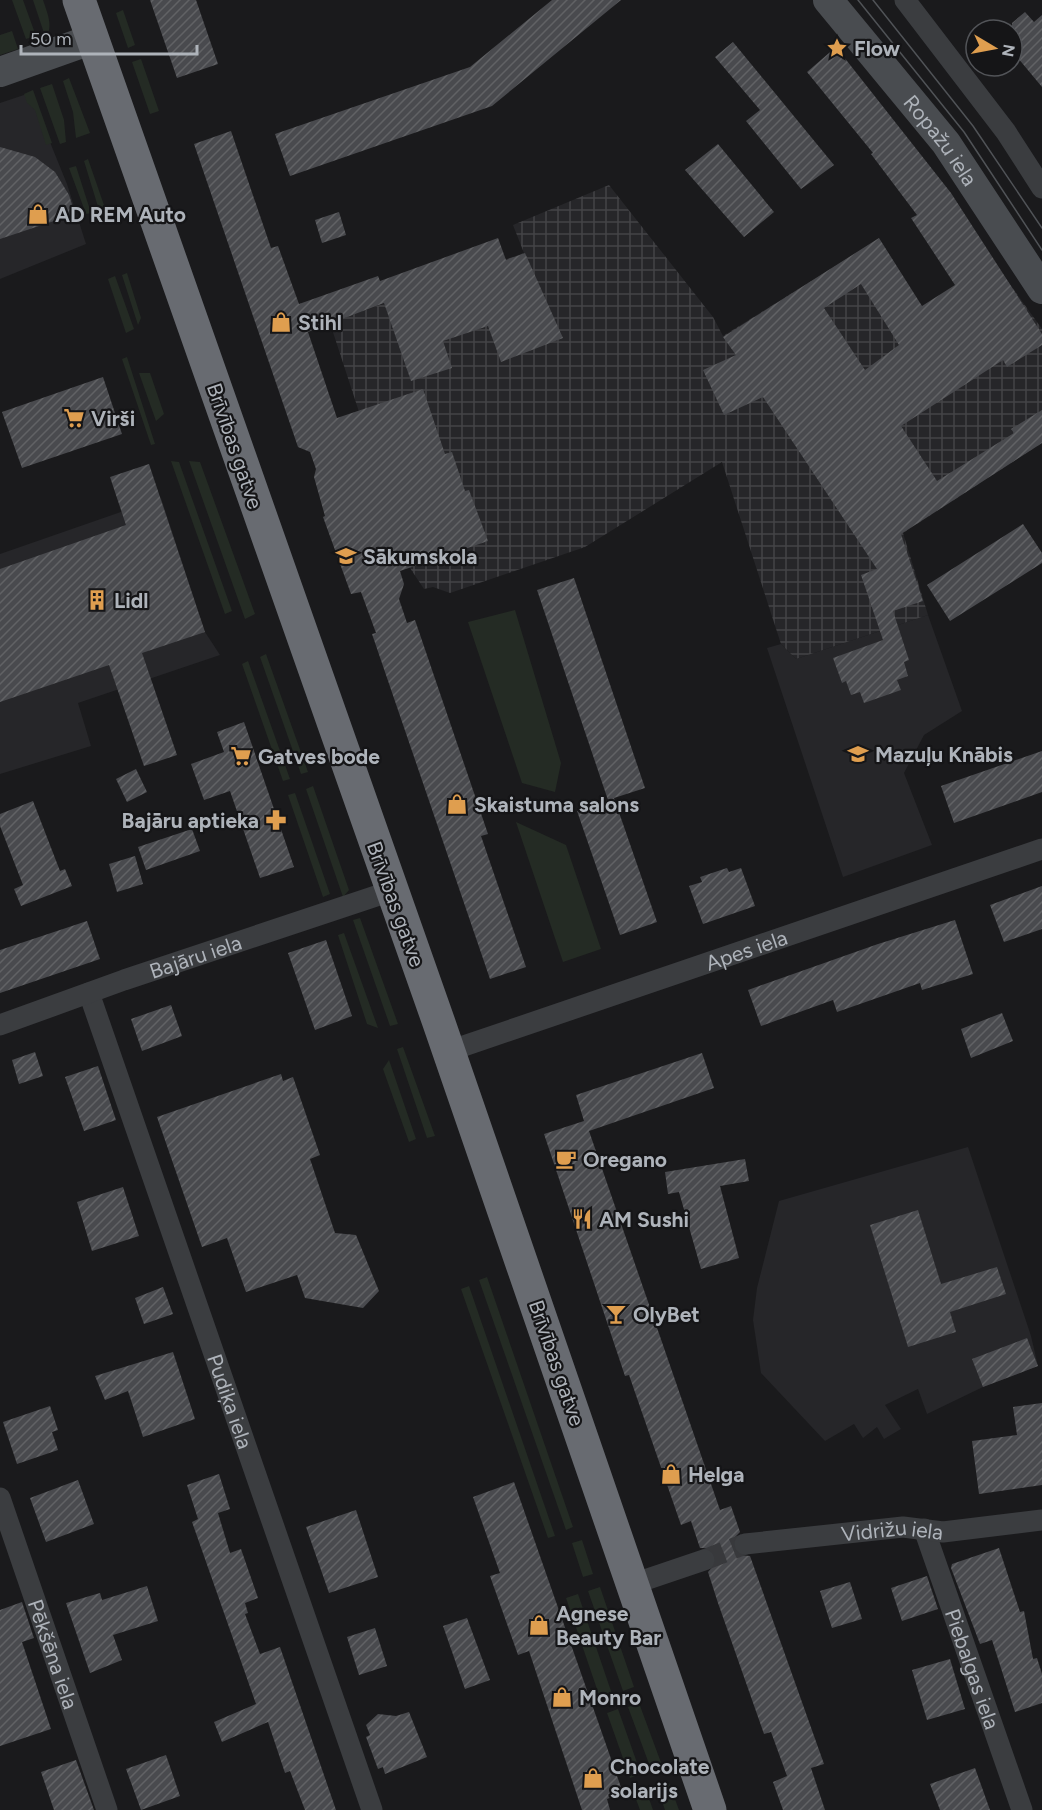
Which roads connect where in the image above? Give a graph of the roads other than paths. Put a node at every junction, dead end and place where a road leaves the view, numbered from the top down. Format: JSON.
{"nodes":[{"id":1,"x":79,"y":0,"type":"edge"},
{"id":2,"x":828,"y":0,"type":"edge"},
{"id":3,"x":904,"y":0,"type":"edge"},
{"id":4,"x":93,"y":39,"type":"junction"},
{"id":5,"x":0,"y":72,"type":"edge"},
{"id":6,"x":1042,"y":188,"type":"edge"},
{"id":7,"x":1034,"y":258,"type":"edge"},
{"id":8,"x":1042,"y":289,"type":"edge"},
{"id":9,"x":1042,"y":849,"type":"edge"},
{"id":10,"x":391,"y":891,"type":"junction"},
{"id":11,"x":89,"y":993,"type":"junction"},
{"id":12,"x":0,"y":1025,"type":"edge"},
{"id":13,"x":449,"y":1051,"type":"junction"},
{"id":14,"x":0,"y":1498,"type":"edge"},
{"id":15,"x":1042,"y":1520,"type":"edge"},
{"id":16,"x":924,"y":1529,"type":"junction"},
{"id":17,"x":745,"y":1545,"type":"tunnel mouth"},
{"id":18,"x":704,"y":1560,"type":"tunnel mouth"},
{"id":19,"x":633,"y":1584,"type":"junction"},
{"id":20,"x":107,"y":1810,"type":"edge"},
{"id":21,"x":372,"y":1810,"type":"edge"},
{"id":22,"x":711,"y":1810,"type":"edge"},
{"id":23,"x":1022,"y":1810,"type":"edge"}],
"edges":[{"from":1,"to":4,"type":"highway","name":"Brīvības gatve"},
{"from":2,"to":7,"type":"street","name":"Ropažu iela"},
{"from":3,"to":6,"type":"street"},
{"from":4,"to":5,"type":"street"},
{"from":4,"to":10,"type":"highway","name":"Brīvības gatve"},
{"from":7,"to":8,"type":"street","name":"Ropažu iela"},
{"from":9,"to":13,"type":"street","name":"Apes iela"},
{"from":10,"to":11,"type":"street","name":"Bajāru iela"},
{"from":10,"to":13,"type":"highway","name":"Brīvības gatve"},
{"from":11,"to":12,"type":"street","name":"Bajāru iela"},
{"from":11,"to":21,"type":"street","name":"Pudiķa iela"},
{"from":13,"to":19,"type":"highway","name":"Brīvības gatve"},
{"from":14,"to":20,"type":"street","name":"Pēkšēna iela"},
{"from":15,"to":16,"type":"street","name":"Vidrižu iela"},
{"from":16,"to":17,"type":"street","name":"Vidrižu iela"},
{"from":16,"to":23,"type":"street","name":"Piebalgas iela"},
{"from":18,"to":19,"type":"street"},
{"from":19,"to":22,"type":"highway","name":"Brīvības gatve"}]}
